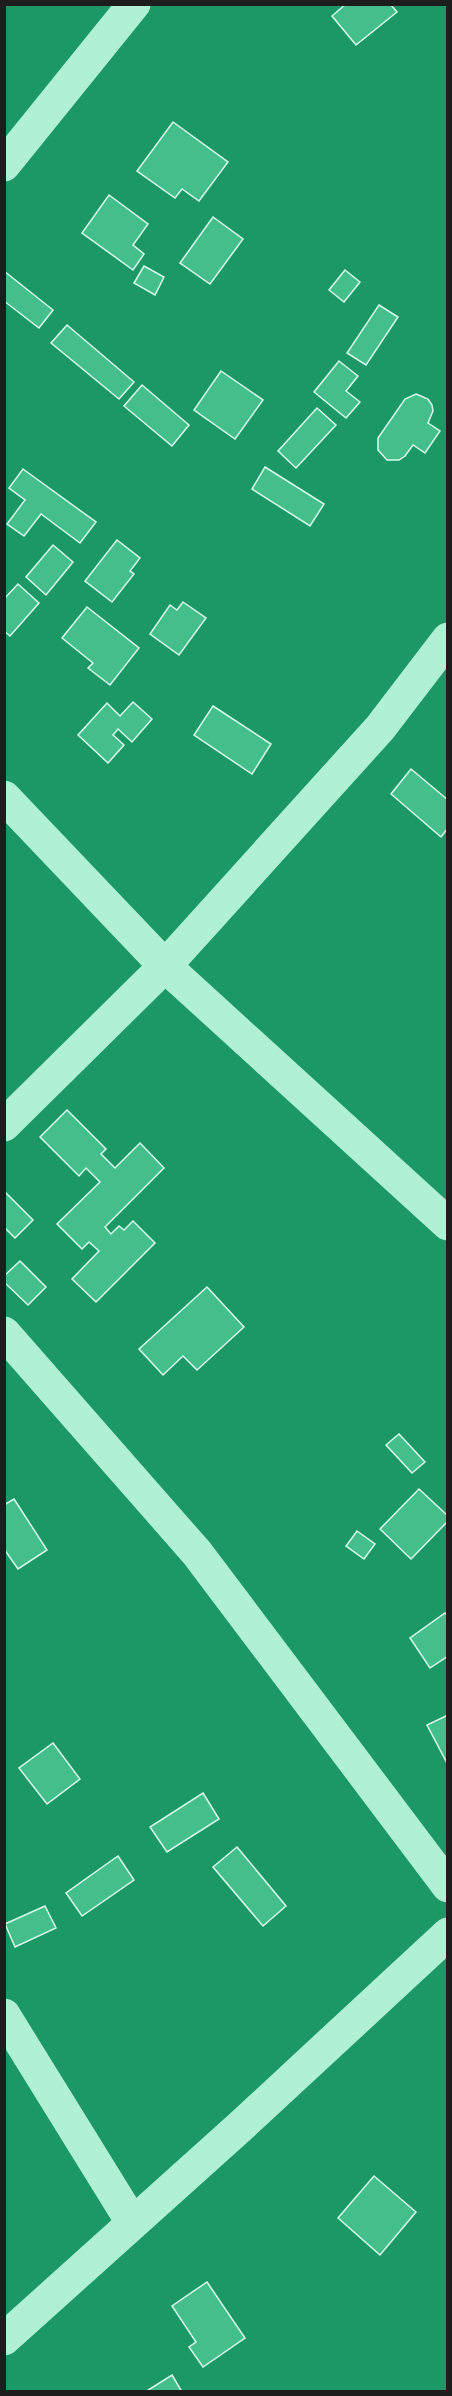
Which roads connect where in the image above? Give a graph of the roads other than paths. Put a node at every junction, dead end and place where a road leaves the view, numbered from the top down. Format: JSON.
{"nodes":[{"id":1,"x":134,"y":4,"type":"edge"},
{"id":2,"x":4,"y":165,"type":"edge"},
{"id":3,"x":447,"y":639,"type":"edge"},
{"id":4,"x":4,"y":796,"type":"edge"},
{"id":5,"x":165,"y":966,"type":"junction"},
{"id":6,"x":4,"y":1125,"type":"edge"},
{"id":7,"x":447,"y":1224,"type":"edge"},
{"id":8,"x":4,"y":1333,"type":"edge"},
{"id":9,"x":447,"y":1886,"type":"edge"},
{"id":10,"x":447,"y":1934,"type":"edge"},
{"id":11,"x":4,"y":2015,"type":"edge"},
{"id":12,"x":132,"y":2222,"type":"junction"},
{"id":13,"x":4,"y":2339,"type":"edge"}],
"edges":[{"from":1,"to":2,"type":"street"},
{"from":3,"to":5,"type":"street"},
{"from":4,"to":5,"type":"street"},
{"from":5,"to":6,"type":"street"},
{"from":5,"to":7,"type":"street"},
{"from":8,"to":9,"type":"street"},
{"from":10,"to":12,"type":"street"},
{"from":11,"to":12,"type":"street"},
{"from":12,"to":13,"type":"street"}]}
